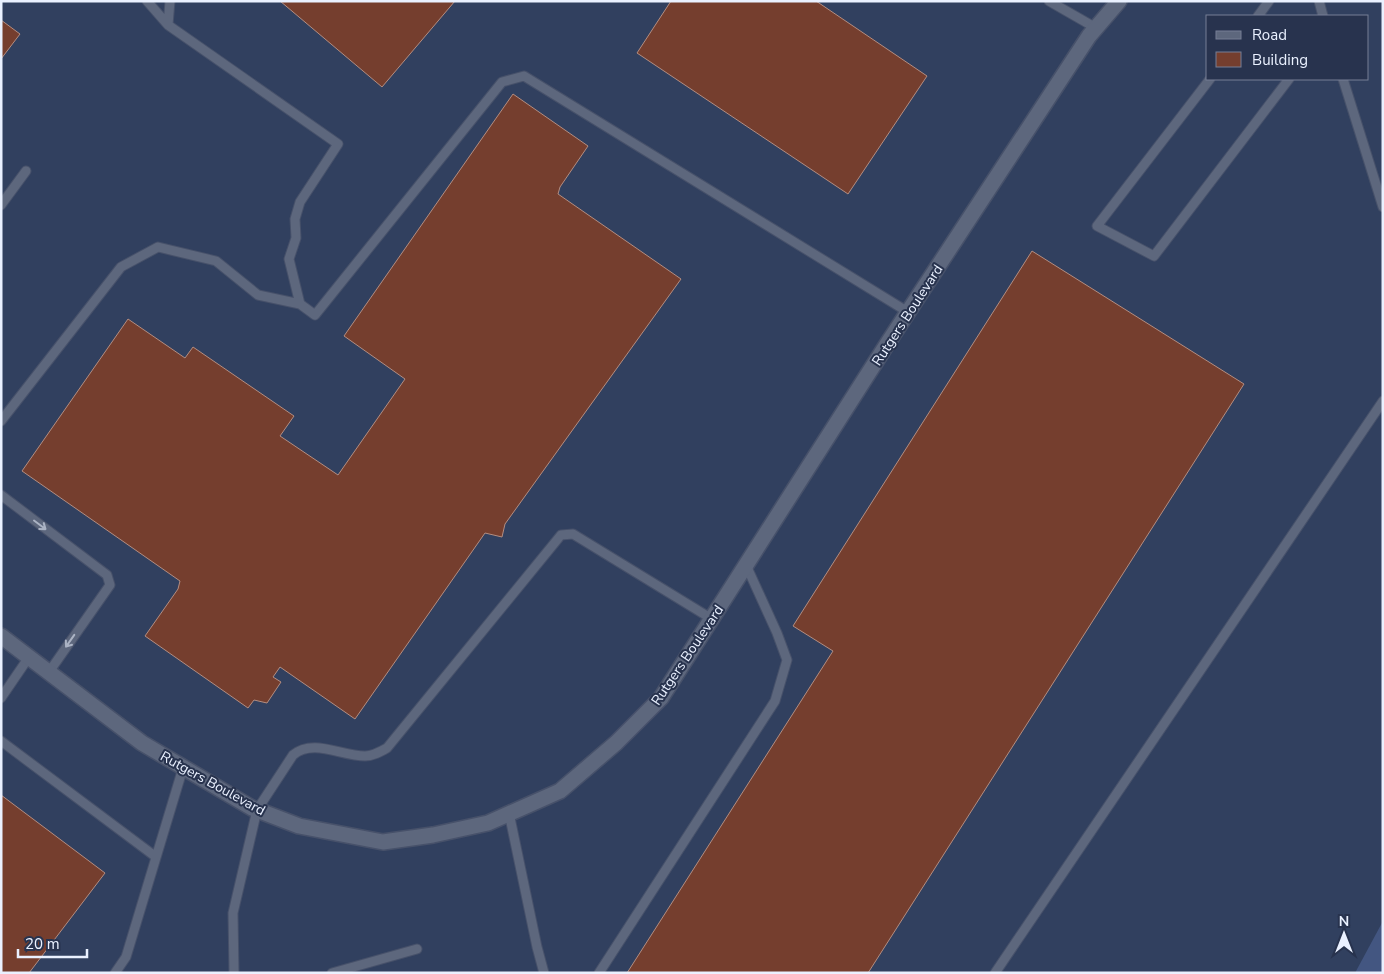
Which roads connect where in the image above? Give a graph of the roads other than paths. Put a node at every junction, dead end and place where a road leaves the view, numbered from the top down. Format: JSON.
{"nodes":[{"id":1,"x":147,"y":1,"type":"edge"},
{"id":2,"x":170,"y":1,"type":"edge"},
{"id":3,"x":1049,"y":1,"type":"edge"},
{"id":4,"x":1119,"y":1,"type":"edge"},
{"id":5,"x":1269,"y":1,"type":"edge"},
{"id":6,"x":1319,"y":1,"type":"edge"},
{"id":7,"x":1259,"y":15,"type":"edge"},
{"id":8,"x":1323,"y":15,"type":"edge"},
{"id":9,"x":168,"y":25,"type":"junction"},
{"id":10,"x":1096,"y":28,"type":"junction"},
{"id":11,"x":1209,"y":80,"type":"edge"},
{"id":12,"x":1288,"y":80,"type":"edge"},
{"id":13,"x":1343,"y":80,"type":"edge"},
{"id":14,"x":26,"y":170,"type":"dead end"},
{"id":15,"x":1,"y":205,"type":"edge"},
{"id":16,"x":1383,"y":207,"type":"edge"},
{"id":17,"x":300,"y":304,"type":"junction"},
{"id":18,"x":908,"y":312,"type":"junction"},
{"id":19,"x":1383,"y":402,"type":"edge"},
{"id":20,"x":1,"y":420,"type":"edge"},
{"id":21,"x":1,"y":495,"type":"edge"},
{"id":22,"x":746,"y":565,"type":"junction"},
{"id":23,"x":712,"y":619,"type":"junction"},
{"id":24,"x":1,"y":636,"type":"edge"},
{"id":25,"x":29,"y":657,"type":"junction"},
{"id":26,"x":49,"y":672,"type":"junction"},
{"id":27,"x":1,"y":698,"type":"edge"},
{"id":28,"x":1,"y":741,"type":"edge"},
{"id":29,"x":183,"y":768,"type":"junction"},
{"id":30,"x":257,"y":810,"type":"junction"},
{"id":31,"x":509,"y":813,"type":"junction"},
{"id":32,"x":156,"y":857,"type":"junction"},
{"id":33,"x":417,"y":949,"type":"dead end"},
{"id":34,"x":115,"y":973,"type":"edge"},
{"id":35,"x":234,"y":973,"type":"edge"},
{"id":36,"x":332,"y":973,"type":"edge"},
{"id":37,"x":544,"y":973,"type":"edge"},
{"id":38,"x":599,"y":973,"type":"edge"},
{"id":39,"x":995,"y":973,"type":"edge"}],
"edges":[{"from":1,"to":9,"type":"lane"},
{"from":2,"to":9,"type":"lane"},
{"from":3,"to":10,"type":"lane"},
{"from":4,"to":10,"type":"street","name":"Rutgers Boulevard"},
{"from":5,"to":7,"type":"lane"},
{"from":6,"to":8,"type":"lane"},
{"from":9,"to":17,"type":"lane"},
{"from":10,"to":18,"type":"street","name":"Rutgers Boulevard"},
{"from":11,"to":12,"type":"lane"},
{"from":13,"to":16,"type":"lane"},
{"from":14,"to":15,"type":"lane"},
{"from":17,"to":18,"type":"lane"},
{"from":17,"to":20,"type":"lane"},
{"from":18,"to":22,"type":"street","name":"Rutgers Boulevard"},
{"from":19,"to":39,"type":"lane"},
{"from":21,"to":26,"type":"lane","one_way":true},
{"from":22,"to":23,"type":"street","name":"Rutgers Boulevard"},
{"from":22,"to":38,"type":"lane"},
{"from":23,"to":30,"type":"lane"},
{"from":23,"to":31,"type":"street","name":"Rutgers Boulevard"},
{"from":24,"to":25,"type":"street","name":"Rutgers Boulevard"},
{"from":25,"to":26,"type":"street","name":"Rutgers Boulevard"},
{"from":25,"to":27,"type":"lane"},
{"from":26,"to":29,"type":"street","name":"Rutgers Boulevard"},
{"from":28,"to":32,"type":"lane"},
{"from":29,"to":30,"type":"street","name":"Rutgers Boulevard"},
{"from":29,"to":32,"type":"lane"},
{"from":30,"to":31,"type":"street","name":"Rutgers Boulevard"},
{"from":30,"to":35,"type":"lane"},
{"from":31,"to":37,"type":"lane"},
{"from":32,"to":34,"type":"lane"},
{"from":33,"to":36,"type":"lane"}]}
